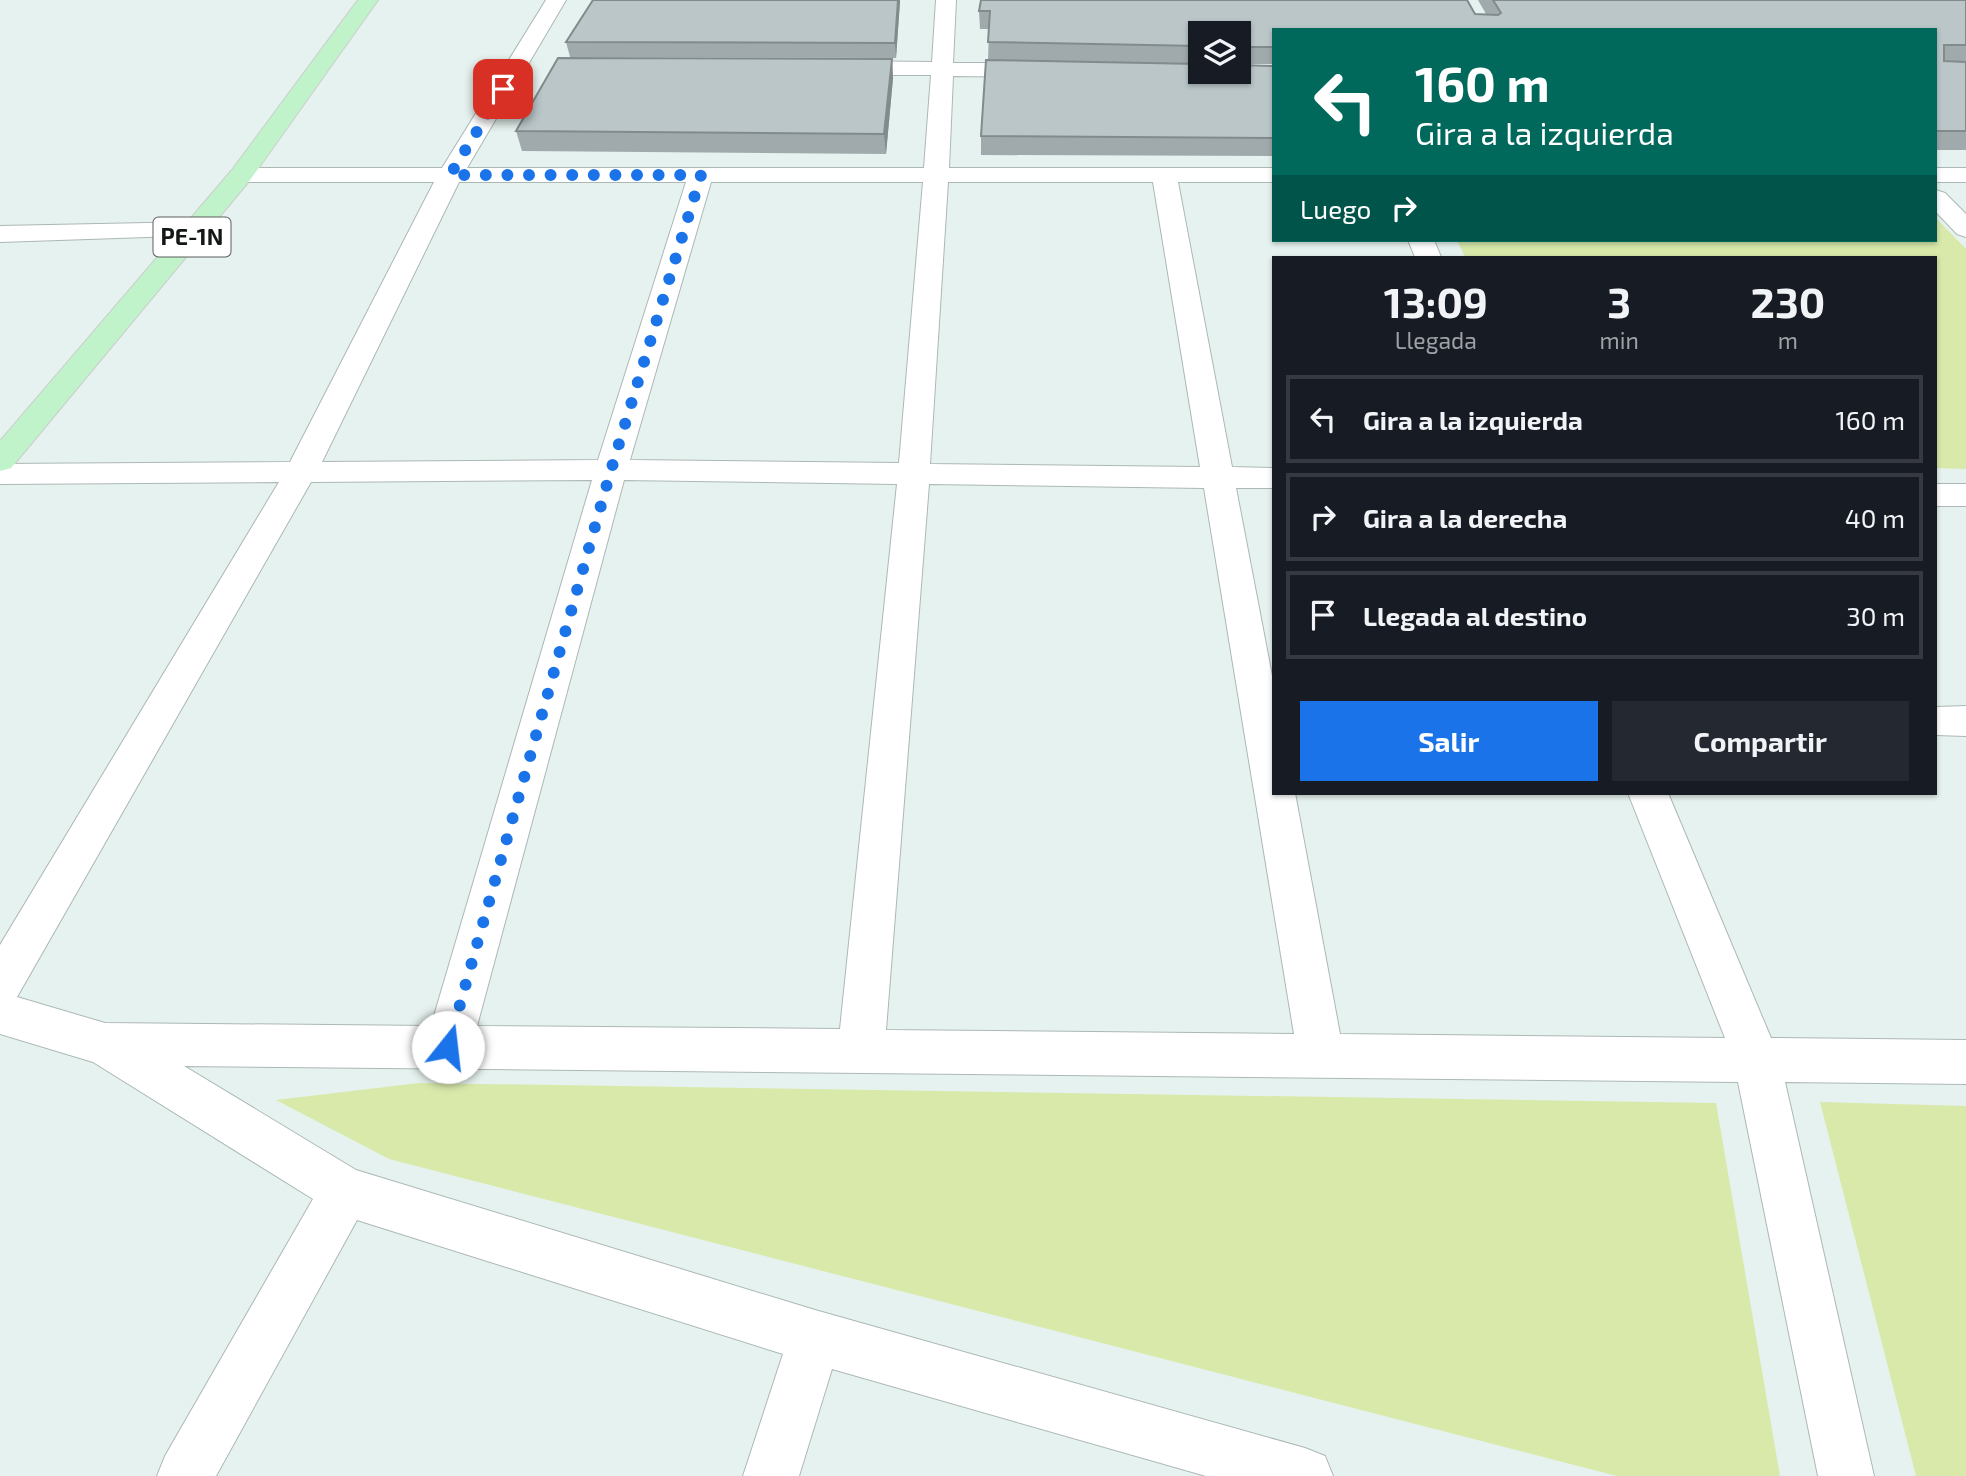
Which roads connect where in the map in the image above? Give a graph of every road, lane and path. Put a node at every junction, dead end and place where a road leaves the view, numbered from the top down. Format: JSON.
{"nodes":[{"id":1,"x":368,"y":0,"type":"edge"},
{"id":2,"x":556,"y":0,"type":"edge"},
{"id":3,"x":946,"y":0,"type":"edge"},
{"id":4,"x":819,"y":68,"type":"edge"},
{"id":5,"x":942,"y":68,"type":"junction"},
{"id":6,"x":1053,"y":70,"type":"edge"},
{"id":7,"x":241,"y":175,"type":"junction"},
{"id":8,"x":450,"y":175,"type":"junction"},
{"id":9,"x":701,"y":175,"type":"junction"},
{"id":10,"x":937,"y":175,"type":"junction"},
{"id":11,"x":1164,"y":175,"type":"junction"},
{"id":12,"x":1272,"y":175,"type":"edge"},
{"id":13,"x":1937,"y":176,"type":"edge"},
{"id":14,"x":1966,"y":176,"type":"edge"},
{"id":15,"x":1937,"y":199,"type":"edge"},
{"id":16,"x":1966,"y":229,"type":"edge"},
{"id":17,"x":197,"y":230,"type":"junction"},
{"id":18,"x":0,"y":234,"type":"edge"},
{"id":19,"x":0,"y":461,"type":"edge"},
{"id":20,"x":611,"y":470,"type":"junction"},
{"id":21,"x":301,"y":472,"type":"junction"},
{"id":22,"x":0,"y":474,"type":"edge"},
{"id":23,"x":914,"y":475,"type":"junction"},
{"id":24,"x":1219,"y":477,"type":"junction"},
{"id":25,"x":1272,"y":478,"type":"edge"},
{"id":26,"x":1937,"y":495,"type":"edge"},
{"id":27,"x":1966,"y":495,"type":"edge"},
{"id":28,"x":1937,"y":721,"type":"edge"},
{"id":29,"x":1966,"y":721,"type":"edge"},
{"id":30,"x":1272,"y":780,"type":"edge"},
{"id":31,"x":1275,"y":795,"type":"edge"},
{"id":32,"x":1649,"y":795,"type":"edge"},
{"id":33,"x":0,"y":985,"type":"edge"},
{"id":34,"x":0,"y":1013,"type":"edge"},
{"id":35,"x":105,"y":1044,"type":"junction"},
{"id":36,"x":448,"y":1047,"type":"junction"},
{"id":37,"x":861,"y":1051,"type":"junction"},
{"id":38,"x":1321,"y":1055,"type":"junction"},
{"id":39,"x":1757,"y":1060,"type":"junction"},
{"id":40,"x":1966,"y":1062,"type":"edge"},
{"id":41,"x":345,"y":1191,"type":"junction"},
{"id":42,"x":815,"y":1337,"type":"junction"},
{"id":43,"x":1296,"y":1475,"type":"edge"},
{"id":44,"x":185,"y":1476,"type":"edge"},
{"id":45,"x":771,"y":1476,"type":"edge"},
{"id":46,"x":1846,"y":1476,"type":"edge"}],
"edges":[{"from":1,"to":7,"type":"main road","number":"PE-1N"},
{"from":2,"to":8,"type":"street"},
{"from":3,"to":5,"type":"street"},
{"from":4,"to":5,"type":"street"},
{"from":5,"to":6,"type":"street"},
{"from":5,"to":10,"type":"street"},
{"from":7,"to":8,"type":"street"},
{"from":7,"to":17,"type":"main road","number":"PE-1N"},
{"from":8,"to":9,"type":"street"},
{"from":8,"to":21,"type":"street"},
{"from":9,"to":10,"type":"street"},
{"from":9,"to":20,"type":"street"},
{"from":10,"to":11,"type":"street"},
{"from":10,"to":23,"type":"street"},
{"from":11,"to":12,"type":"street"},
{"from":11,"to":24,"type":"street"},
{"from":13,"to":14,"type":"street"},
{"from":15,"to":16,"type":"street"},
{"from":17,"to":18,"type":"street"},
{"from":17,"to":19,"type":"main road","number":"PE-1N"},
{"from":20,"to":21,"type":"street"},
{"from":20,"to":23,"type":"street"},
{"from":20,"to":36,"type":"street"},
{"from":21,"to":22,"type":"street"},
{"from":21,"to":33,"type":"street"},
{"from":23,"to":24,"type":"street"},
{"from":23,"to":37,"type":"street"},
{"from":24,"to":25,"type":"street"},
{"from":24,"to":30,"type":"street"},
{"from":26,"to":27,"type":"street"},
{"from":28,"to":29,"type":"street"},
{"from":31,"to":38,"type":"street"},
{"from":32,"to":39,"type":"street"},
{"from":34,"to":35,"type":"street"},
{"from":35,"to":36,"type":"street"},
{"from":35,"to":41,"type":"street"},
{"from":36,"to":37,"type":"street"},
{"from":37,"to":38,"type":"street"},
{"from":38,"to":39,"type":"street"},
{"from":39,"to":40,"type":"street"},
{"from":39,"to":46,"type":"street"},
{"from":41,"to":42,"type":"street"},
{"from":41,"to":44,"type":"street"},
{"from":42,"to":43,"type":"street"},
{"from":42,"to":45,"type":"street"}]}
